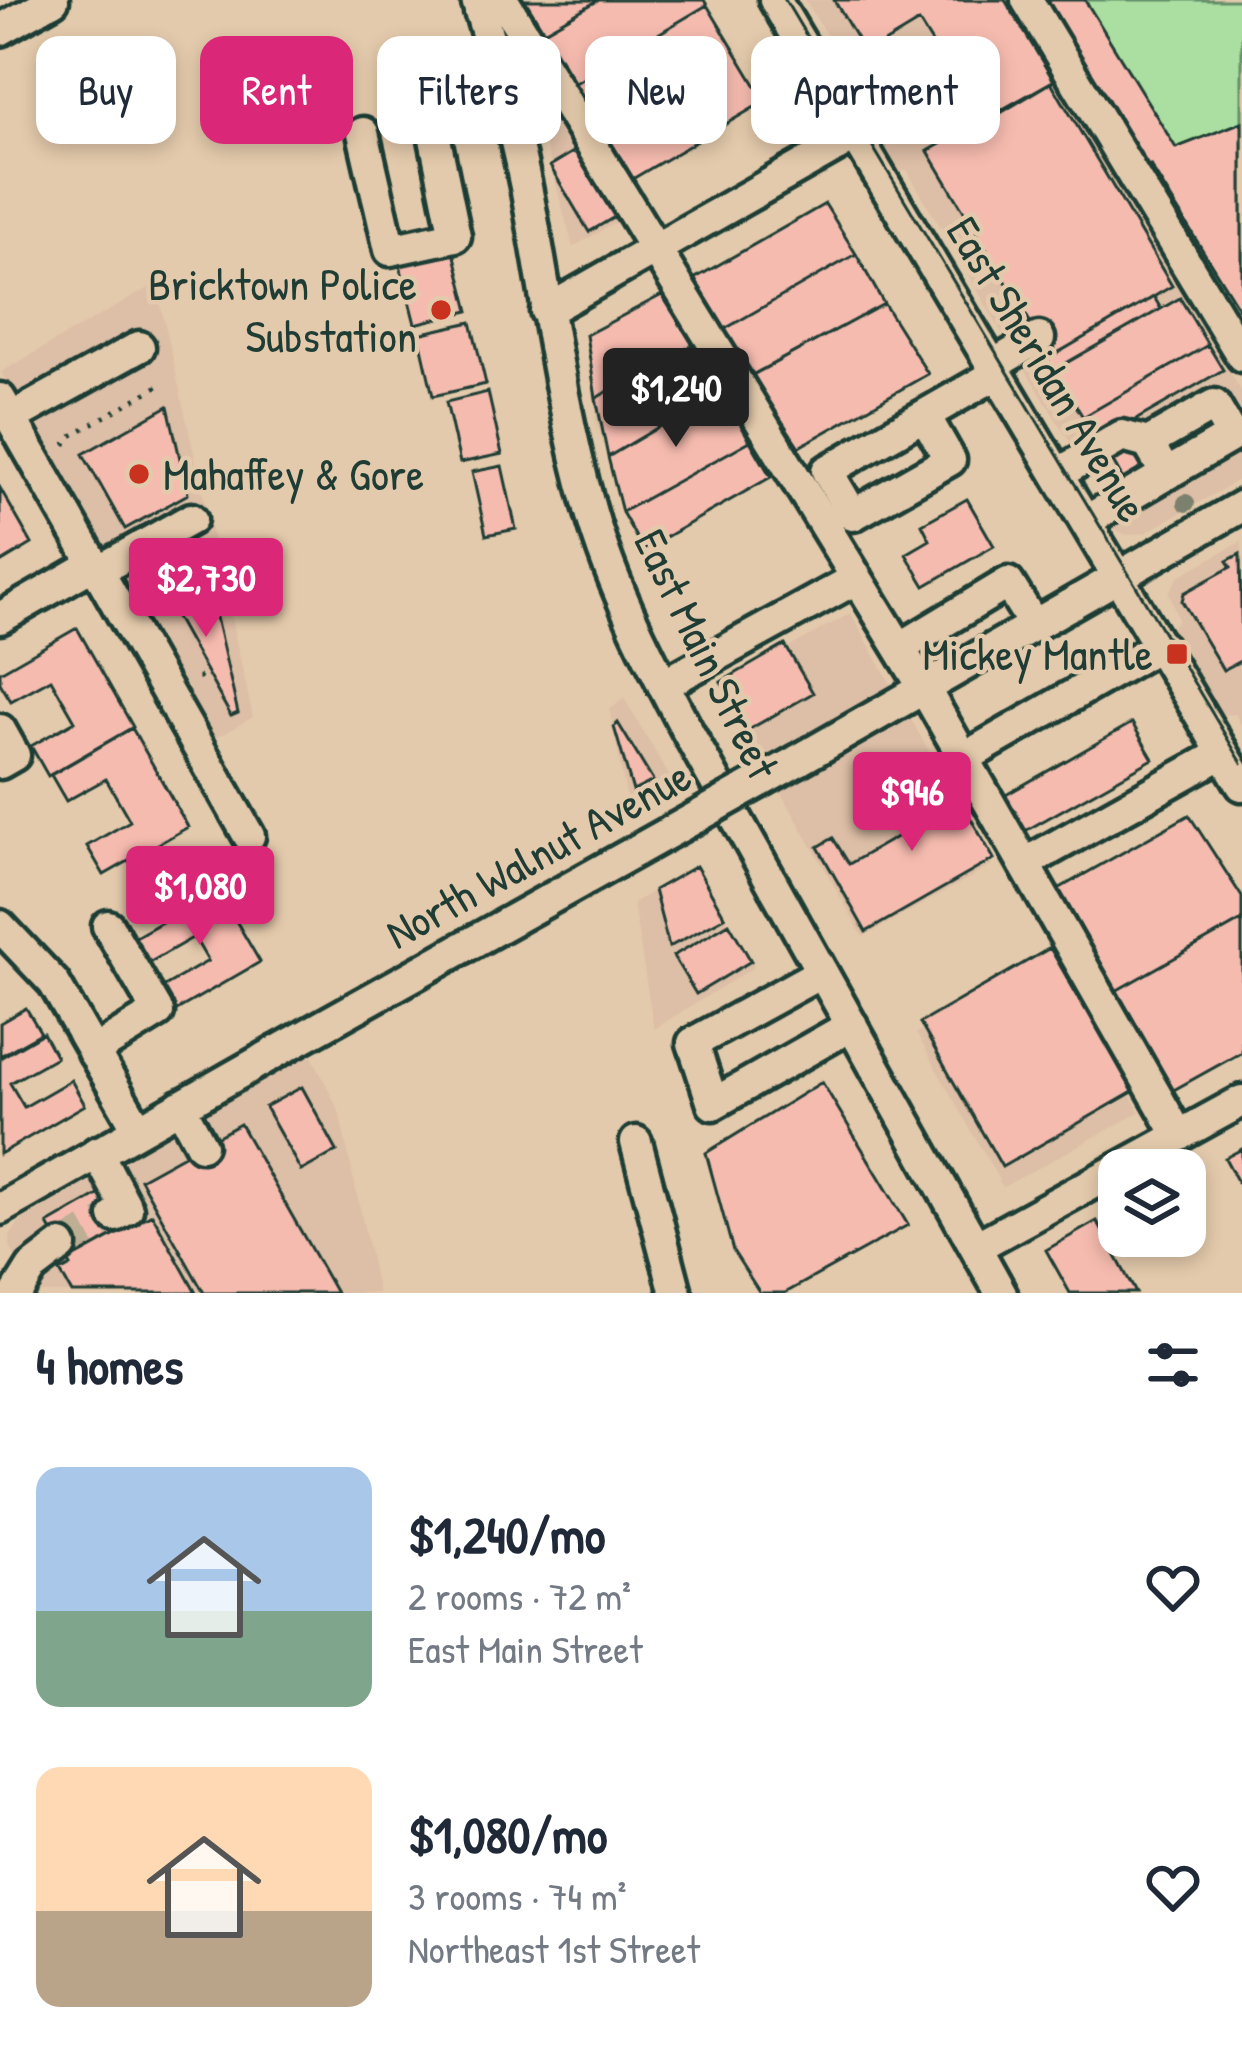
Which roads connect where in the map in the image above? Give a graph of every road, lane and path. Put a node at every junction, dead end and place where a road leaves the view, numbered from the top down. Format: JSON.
{"nodes":[{"id":1,"x":53,"y":0,"type":"edge"},
{"id":2,"x":775,"y":0,"type":"edge"},
{"id":3,"x":1028,"y":0,"type":"edge"},
{"id":4,"x":478,"y":6,"type":"edge"},
{"id":5,"x":0,"y":30,"type":"edge"},
{"id":6,"x":797,"y":36,"type":"edge"},
{"id":7,"x":362,"y":133,"type":"dead end"},
{"id":8,"x":436,"y":144,"type":"edge"},
{"id":9,"x":840,"y":144,"type":"edge"},
{"id":10,"x":861,"y":144,"type":"edge"},
{"id":11,"x":656,"y":250,"type":"junction"},
{"id":12,"x":546,"y":311,"type":"junction"},
{"id":13,"x":1039,"y":337,"type":"dead end"},
{"id":14,"x":139,"y":347,"type":"dead end"},
{"id":15,"x":1242,"y":356,"type":"edge"},
{"id":16,"x":994,"y":367,"type":"junction"},
{"id":17,"x":158,"y":386,"type":"dead end"},
{"id":18,"x":6,"y":408,"type":"edge"},
{"id":19,"x":925,"y":416,"type":"dead end"},
{"id":20,"x":1148,"y":443,"type":"junction"},
{"id":21,"x":64,"y":445,"type":"dead end"},
{"id":22,"x":1166,"y":473,"type":"junction"},
{"id":23,"x":1058,"y":474,"type":"junction"},
{"id":24,"x":1242,"y":506,"type":"edge"},
{"id":25,"x":190,"y":519,"type":"dead end"},
{"id":26,"x":1086,"y":521,"type":"junction"},
{"id":27,"x":96,"y":567,"type":"junction"},
{"id":28,"x":1118,"y":575,"type":"junction"},
{"id":29,"x":856,"y":578,"type":"junction"},
{"id":30,"x":0,"y":618,"type":"edge"},
{"id":31,"x":1034,"y":625,"type":"junction"},
{"id":32,"x":1160,"y":645,"type":"junction"},
{"id":33,"x":899,"y":648,"type":"junction"},
{"id":34,"x":207,"y":673,"type":"dead end"},
{"id":35,"x":198,"y":679,"type":"dead end"},
{"id":36,"x":663,"y":685,"type":"junction"},
{"id":37,"x":924,"y":688,"type":"junction"},
{"id":38,"x":0,"y":730,"type":"edge"},
{"id":39,"x":1223,"y":753,"type":"junction"},
{"id":40,"x":964,"y":758,"type":"junction"},
{"id":41,"x":0,"y":763,"type":"edge"},
{"id":42,"x":1242,"y":785,"type":"edge"},
{"id":43,"x":249,"y":836,"type":"dead end"},
{"id":44,"x":1024,"y":864,"type":"junction"},
{"id":45,"x":0,"y":926,"type":"edge"},
{"id":46,"x":108,"y":926,"type":"dead end"},
{"id":47,"x":822,"y":972,"type":"junction"},
{"id":48,"x":852,"y":1025,"type":"junction"},
{"id":49,"x":93,"y":1052,"type":"junction"},
{"id":50,"x":1242,"y":1101,"type":"edge"},
{"id":51,"x":179,"y":1106,"type":"junction"},
{"id":52,"x":139,"y":1129,"type":"junction"},
{"id":53,"x":1179,"y":1136,"type":"junction"},
{"id":54,"x":636,"y":1142,"type":"dead end"},
{"id":55,"x":201,"y":1145,"type":"dead end"},
{"id":56,"x":97,"y":1152,"type":"junction"},
{"id":57,"x":131,"y":1207,"type":"dead end"},
{"id":58,"x":0,"y":1209,"type":"edge"},
{"id":59,"x":61,"y":1246,"type":"tunnel mouth"},
{"id":60,"x":976,"y":1247,"type":"junction"},
{"id":61,"x":0,"y":1261,"type":"edge"},
{"id":62,"x":17,"y":1292,"type":"edge"},
{"id":63,"x":676,"y":1293,"type":"edge"},
{"id":64,"x":1001,"y":1293,"type":"edge"}],
"edges":[{"from":1,"to":5,"type":"street"},
{"from":2,"to":6,"type":"street","name":"East Sheridan Avenue"},
{"from":3,"to":15,"type":"street"},
{"from":4,"to":11,"type":"street"},
{"from":4,"to":12,"type":"street","name":"East Main Street"},
{"from":7,"to":8,"type":"street"},
{"from":9,"to":11,"type":"street"},
{"from":10,"to":16,"type":"street","name":"East Sheridan Avenue"},
{"from":11,"to":12,"type":"street"},
{"from":11,"to":29,"type":"street"},
{"from":12,"to":36,"type":"street","name":"East Main Street"},
{"from":13,"to":16,"type":"street"},
{"from":14,"to":18,"type":"street"},
{"from":16,"to":19,"type":"street"},
{"from":16,"to":23,"type":"street","name":"East Sheridan Avenue"},
{"from":17,"to":21,"type":"path"},
{"from":18,"to":27,"type":"street"},
{"from":20,"to":22,"type":"street"},
{"from":20,"to":22,"type":"street"},
{"from":20,"to":23,"type":"street"},
{"from":22,"to":26,"type":"street"},
{"from":23,"to":26,"type":"street","name":"East Sheridan Avenue"},
{"from":24,"to":28,"type":"street","name":"North Walnut Avenue"},
{"from":25,"to":27,"type":"street"},
{"from":26,"to":28,"type":"street","name":"East Sheridan Avenue"},
{"from":27,"to":30,"type":"street"},
{"from":27,"to":43,"type":"street"},
{"from":28,"to":31,"type":"street","name":"North Walnut Avenue"},
{"from":28,"to":32,"type":"street","name":"East Sheridan Avenue"},
{"from":29,"to":33,"type":"street"},
{"from":29,"to":36,"type":"street"},
{"from":31,"to":33,"type":"street"},
{"from":31,"to":37,"type":"street","name":"North Walnut Avenue"},
{"from":32,"to":39,"type":"street","name":"East Sheridan Avenue"},
{"from":32,"to":40,"type":"street"},
{"from":33,"to":37,"type":"street"},
{"from":34,"to":35,"type":"path"},
{"from":36,"to":47,"type":"street","name":"East Main Street"},
{"from":37,"to":40,"type":"street"},
{"from":37,"to":51,"type":"street","name":"North Walnut Avenue","bridge":true},
{"from":38,"to":41,"type":"street"},
{"from":39,"to":42,"type":"street","name":"East Sheridan Avenue"},
{"from":39,"to":44,"type":"street"},
{"from":40,"to":44,"type":"street"},
{"from":44,"to":53,"type":"street"},
{"from":45,"to":49,"type":"street"},
{"from":46,"to":49,"type":"street"},
{"from":47,"to":48,"type":"street","name":"East Main Street"},
{"from":47,"to":48,"type":"street"},
{"from":48,"to":60,"type":"street","name":"East Main Street"},
{"from":49,"to":52,"type":"street"},
{"from":50,"to":53,"type":"street"},
{"from":51,"to":52,"type":"street","name":"North Walnut Avenue"},
{"from":51,"to":55,"type":"street"},
{"from":52,"to":56,"type":"street","name":"North Walnut Avenue"},
{"from":53,"to":60,"type":"street"},
{"from":54,"to":63,"type":"street"},
{"from":56,"to":57,"type":"street"},
{"from":56,"to":58,"type":"street","name":"North Walnut Avenue"},
{"from":59,"to":62,"type":"street"},
{"from":60,"to":64,"type":"street","name":"East Main Street"},
{"from":61,"to":62,"type":"street"}]}
